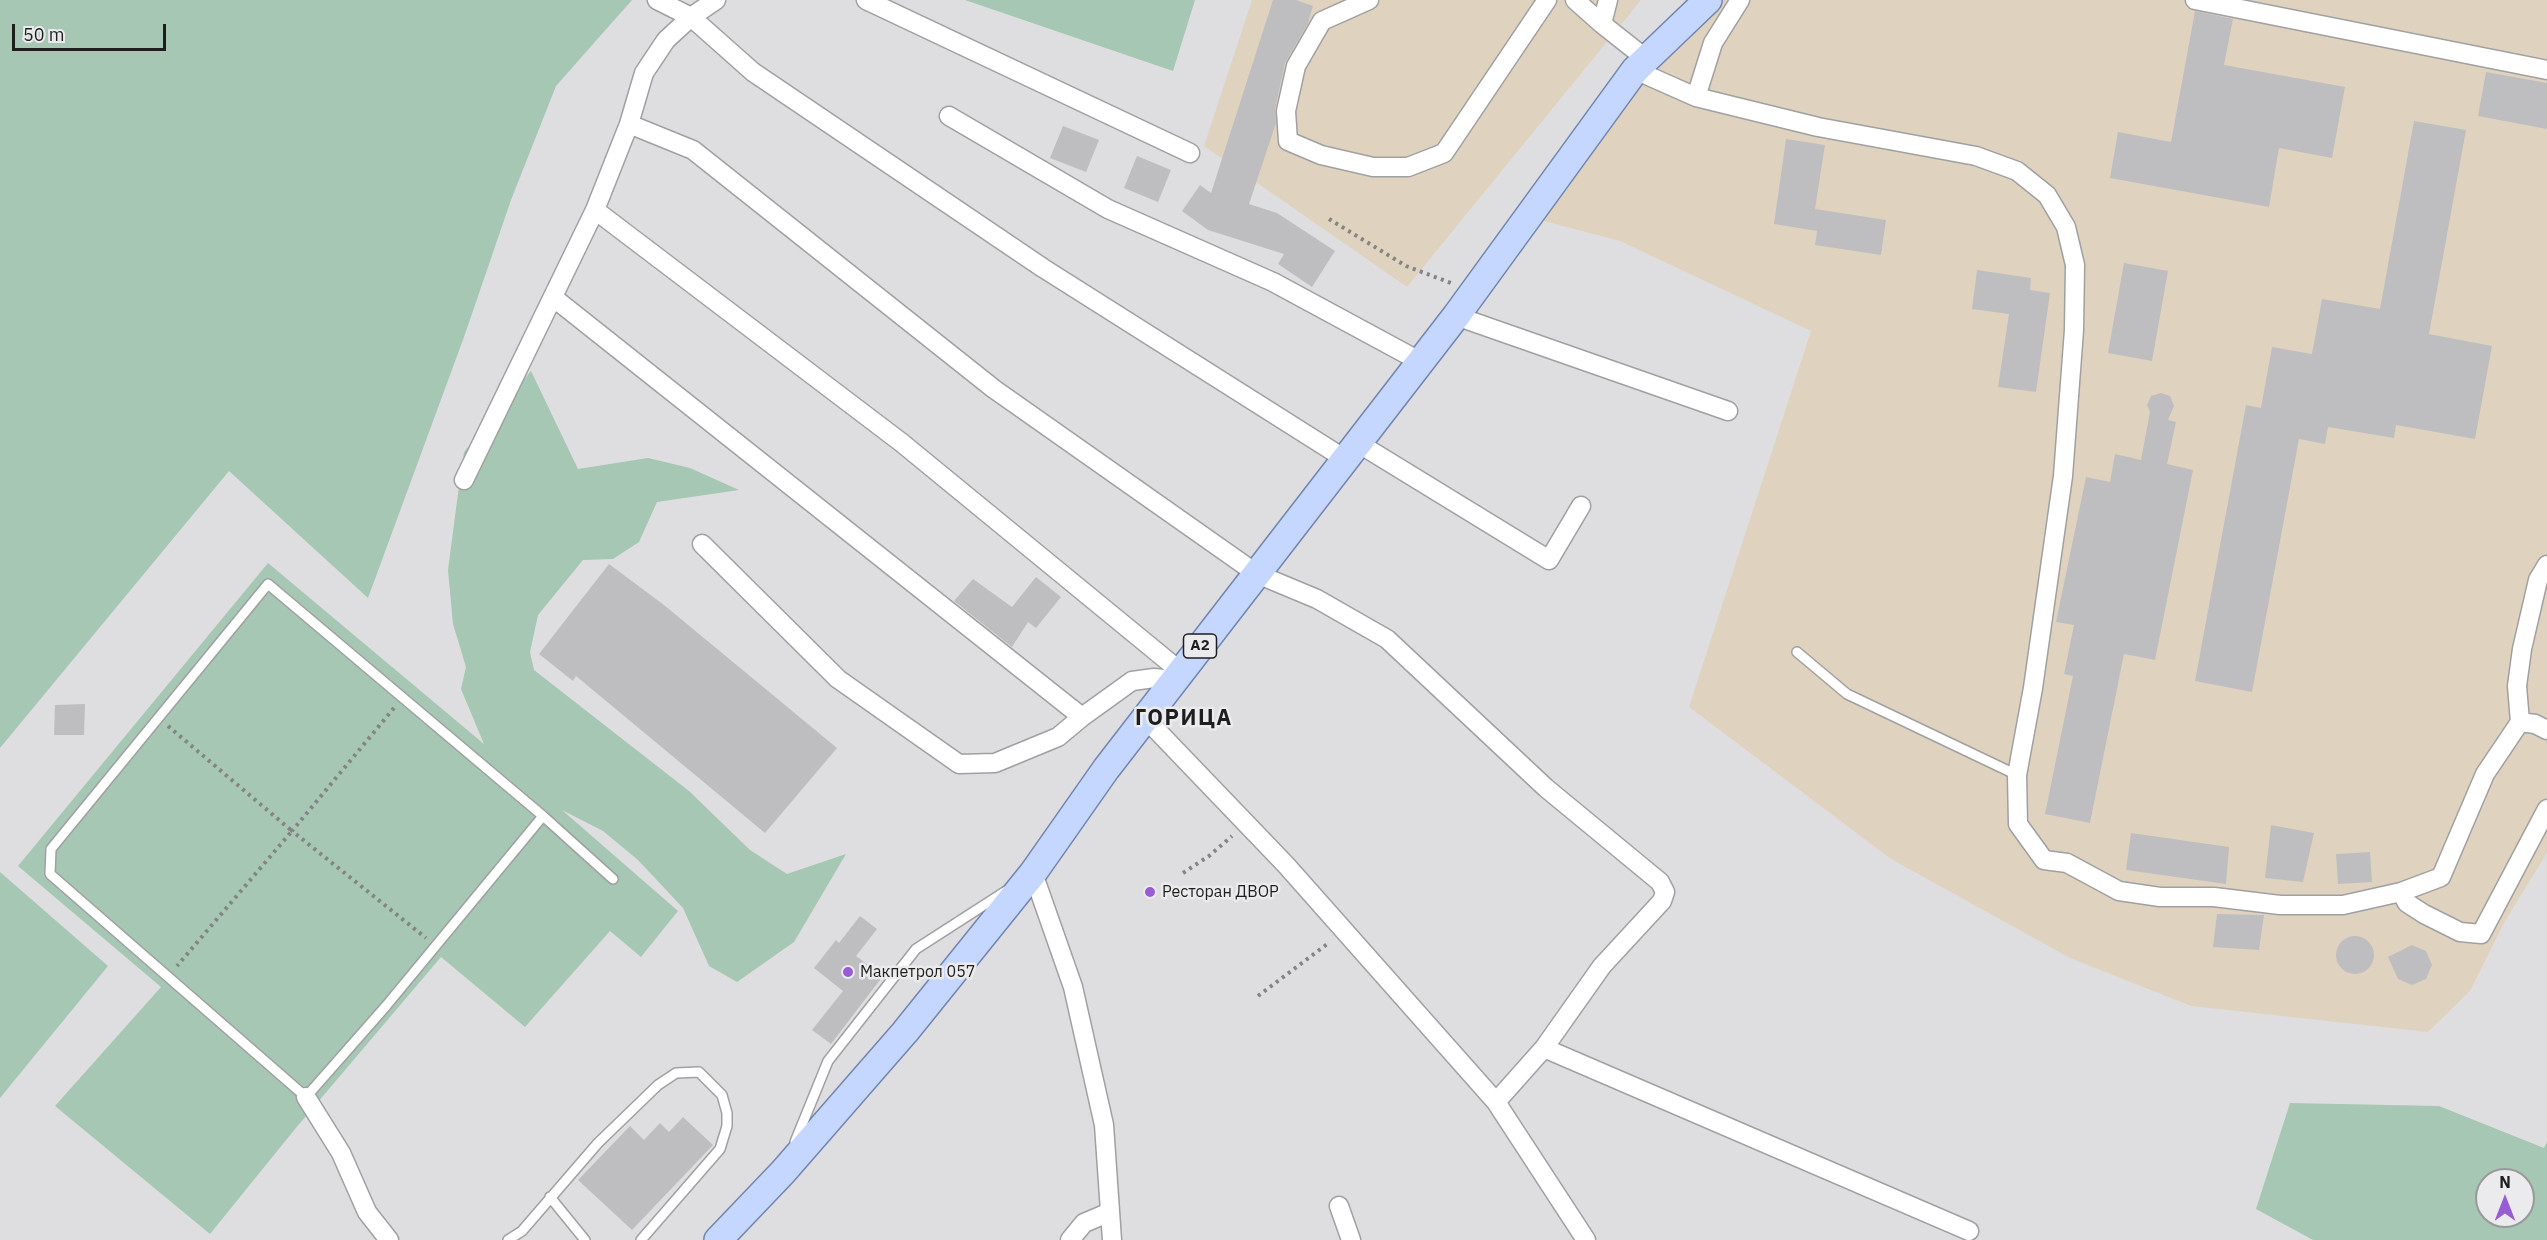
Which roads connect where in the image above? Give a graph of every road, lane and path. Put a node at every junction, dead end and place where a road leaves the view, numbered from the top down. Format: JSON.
{"nodes":[{"id":1,"x":657,"y":0,"type":"edge"},
{"id":2,"x":716,"y":0,"type":"edge"},
{"id":3,"x":866,"y":0,"type":"edge"},
{"id":4,"x":1369,"y":0,"type":"edge"},
{"id":5,"x":1547,"y":0,"type":"edge"},
{"id":6,"x":1575,"y":0,"type":"edge"},
{"id":7,"x":1608,"y":0,"type":"edge"},
{"id":8,"x":1687,"y":0,"type":"edge"},
{"id":9,"x":1708,"y":0,"type":"edge"},
{"id":10,"x":1740,"y":0,"type":"edge"},
{"id":11,"x":2195,"y":0,"type":"edge"},
{"id":12,"x":691,"y":17,"type":"junction"},
{"id":13,"x":1602,"y":24,"type":"junction"},
{"id":14,"x":1665,"y":39,"type":"junction"},
{"id":15,"x":1640,"y":64,"type":"junction"},
{"id":16,"x":2547,"y":70,"type":"edge"},
{"id":17,"x":1696,"y":97,"type":"junction"},
{"id":18,"x":949,"y":116,"type":"dead end"},
{"id":19,"x":629,"y":124,"type":"junction"},
{"id":20,"x":1190,"y":153,"type":"dead end"},
{"id":21,"x":596,"y":210,"type":"junction"},
{"id":22,"x":1329,"y":219,"type":"dead end"},
{"id":23,"x":1474,"y":291,"type":"junction"},
{"id":24,"x":554,"y":298,"type":"junction"},
{"id":25,"x":1456,"y":316,"type":"junction"},
{"id":26,"x":1420,"y":362,"type":"junction"},
{"id":27,"x":1728,"y":411,"type":"dead end"},
{"id":28,"x":1352,"y":451,"type":"junction"},
{"id":29,"x":464,"y":480,"type":"dead end"},
{"id":30,"x":1581,"y":506,"type":"dead end"},
{"id":31,"x":702,"y":544,"type":"dead end"},
{"id":32,"x":2547,"y":565,"type":"edge"},
{"id":33,"x":1257,"y":574,"type":"junction"},
{"id":34,"x":1797,"y":652,"type":"dead end"},
{"id":35,"x":1177,"y":675,"type":"junction"},
{"id":36,"x":403,"y":698,"type":"junction"},
{"id":37,"x":157,"y":717,"type":"junction"},
{"id":38,"x":1082,"y":717,"type":"junction"},
{"id":39,"x":1145,"y":718,"type":"junction"},
{"id":40,"x":2520,"y":722,"type":"junction"},
{"id":41,"x":2547,"y":729,"type":"edge"},
{"id":42,"x":2017,"y":775,"type":"junction"},
{"id":43,"x":2547,"y":809,"type":"edge"},
{"id":44,"x":543,"y":816,"type":"junction"},
{"id":45,"x":1246,"y":824,"type":"junction"},
{"id":46,"x":292,"y":831,"type":"junction"},
{"id":47,"x":1033,"y":873,"type":"junction"},
{"id":48,"x":1183,"y":873,"type":"dead end"},
{"id":49,"x":613,"y":879,"type":"dead end"},
{"id":50,"x":2401,"y":892,"type":"junction"},
{"id":51,"x":1345,"y":931,"type":"junction"},
{"id":52,"x":436,"y":946,"type":"junction"},
{"id":53,"x":168,"y":976,"type":"junction"},
{"id":54,"x":1258,"y":996,"type":"dead end"},
{"id":55,"x":1544,"y":1047,"type":"junction"},
{"id":56,"x":306,"y":1097,"type":"junction"},
{"id":57,"x":1496,"y":1102,"type":"junction"},
{"id":58,"x":783,"y":1172,"type":"junction"},
{"id":59,"x":550,"y":1197,"type":"junction"},
{"id":60,"x":1340,"y":1206,"type":"dead end"},
{"id":61,"x":1110,"y":1212,"type":"junction"},
{"id":62,"x":1969,"y":1231,"type":"dead end"},
{"id":63,"x":521,"y":1236,"type":"edge"},
{"id":64,"x":389,"y":1240,"type":"edge"},
{"id":65,"x":508,"y":1240,"type":"edge"},
{"id":66,"x":585,"y":1240,"type":"edge"},
{"id":67,"x":641,"y":1240,"type":"edge"},
{"id":68,"x":718,"y":1240,"type":"edge"},
{"id":69,"x":1070,"y":1240,"type":"edge"},
{"id":70,"x":1112,"y":1240,"type":"edge"},
{"id":71,"x":1351,"y":1240,"type":"edge"},
{"id":72,"x":1586,"y":1240,"type":"edge"}],
"edges":[{"from":1,"to":12,"type":"street"},
{"from":2,"to":12,"type":"street"},
{"from":3,"to":20,"type":"street"},
{"from":4,"to":5,"type":"street"},
{"from":6,"to":13,"type":"street"},
{"from":7,"to":13,"type":"street"},
{"from":8,"to":14,"type":"main road","number":"A2"},
{"from":9,"to":14,"type":"main road","number":"A2"},
{"from":10,"to":17,"type":"street"},
{"from":11,"to":16,"type":"street"},
{"from":12,"to":19,"type":"street"},
{"from":12,"to":28,"type":"street"},
{"from":13,"to":15,"type":"street"},
{"from":14,"to":15,"type":"main road","number":"A2"},
{"from":15,"to":17,"type":"street"},
{"from":15,"to":23,"type":"main road","number":"A2"},
{"from":17,"to":42,"type":"street"},
{"from":18,"to":26,"type":"street"},
{"from":19,"to":21,"type":"street"},
{"from":19,"to":33,"type":"street"},
{"from":21,"to":24,"type":"street"},
{"from":21,"to":35,"type":"street"},
{"from":22,"to":23,"type":"path"},
{"from":23,"to":25,"type":"main road","number":"A2"},
{"from":24,"to":29,"type":"street"},
{"from":24,"to":38,"type":"street"},
{"from":25,"to":26,"type":"main road","number":"A2"},
{"from":25,"to":27,"type":"street"},
{"from":26,"to":28,"type":"main road","number":"A2"},
{"from":28,"to":30,"type":"street"},
{"from":28,"to":33,"type":"main road","number":"A2"},
{"from":31,"to":38,"type":"street"},
{"from":32,"to":40,"type":"street"},
{"from":33,"to":35,"type":"main road","number":"A2"},
{"from":33,"to":55,"type":"street"},
{"from":34,"to":42,"type":"lane"},
{"from":35,"to":38,"type":"street"},
{"from":35,"to":39,"type":"main road","number":"A2"},
{"from":36,"to":37,"type":"lane"},
{"from":36,"to":44,"type":"lane"},
{"from":36,"to":46,"type":"path"},
{"from":37,"to":46,"type":"path"},
{"from":37,"to":53,"type":"lane"},
{"from":39,"to":45,"type":"street"},
{"from":39,"to":47,"type":"main road","number":"A2"},
{"from":40,"to":41,"type":"street"},
{"from":40,"to":50,"type":"street"},
{"from":42,"to":50,"type":"street"},
{"from":43,"to":50,"type":"street"},
{"from":44,"to":49,"type":"lane"},
{"from":44,"to":52,"type":"lane"},
{"from":45,"to":48,"type":"path"},
{"from":45,"to":51,"type":"street"},
{"from":46,"to":52,"type":"path"},
{"from":46,"to":53,"type":"path"},
{"from":47,"to":58,"type":"main road","number":"A2"},
{"from":47,"to":58,"type":"lane"},
{"from":47,"to":61,"type":"street"},
{"from":51,"to":54,"type":"path"},
{"from":51,"to":57,"type":"street"},
{"from":52,"to":56,"type":"lane"},
{"from":53,"to":56,"type":"lane"},
{"from":55,"to":57,"type":"street"},
{"from":55,"to":62,"type":"street"},
{"from":56,"to":64,"type":"street"},
{"from":57,"to":72,"type":"street"},
{"from":58,"to":68,"type":"main road","number":"A2"},
{"from":59,"to":63,"type":"lane"},
{"from":59,"to":66,"type":"lane"},
{"from":59,"to":67,"type":"lane"},
{"from":60,"to":71,"type":"street"},
{"from":61,"to":69,"type":"street"},
{"from":61,"to":70,"type":"street"},
{"from":63,"to":65,"type":"lane"}]}
